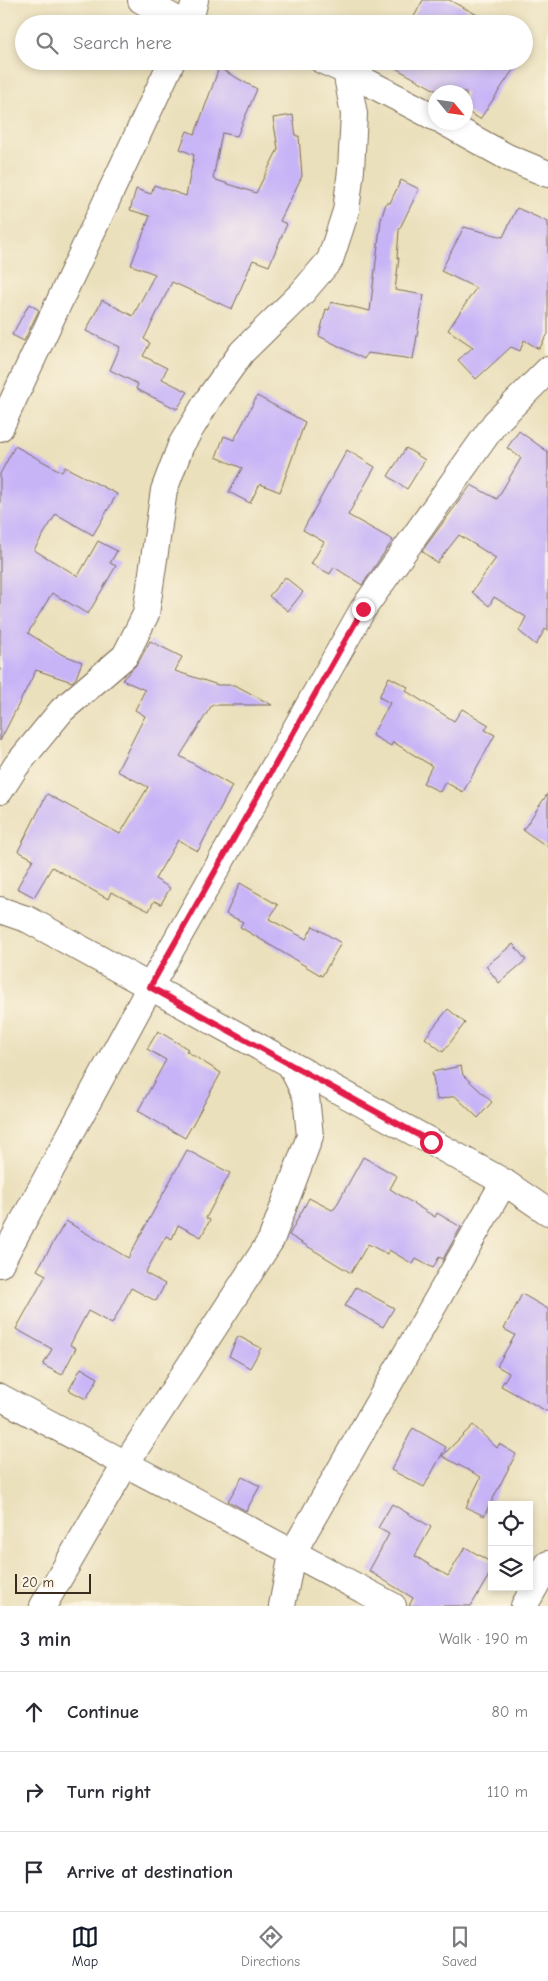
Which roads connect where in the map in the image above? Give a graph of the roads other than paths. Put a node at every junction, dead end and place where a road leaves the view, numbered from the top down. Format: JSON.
{"nodes":[{"id":1,"x":141,"y":0,"type":"edge"},
{"id":2,"x":195,"y":0,"type":"edge"},
{"id":3,"x":168,"y":15,"type":"edge"},
{"id":4,"x":191,"y":15,"type":"edge"},
{"id":5,"x":168,"y":70,"type":"edge"},
{"id":6,"x":337,"y":70,"type":"edge"},
{"id":7,"x":343,"y":70,"type":"edge"},
{"id":8,"x":428,"y":114,"type":"edge"},
{"id":9,"x":458,"y":130,"type":"edge"},
{"id":10,"x":548,"y":174,"type":"edge"},
{"id":11,"x":548,"y":370,"type":"edge"},
{"id":12,"x":0,"y":428,"type":"edge"},
{"id":13,"x":0,"y":791,"type":"edge"},
{"id":14,"x":0,"y":910,"type":"edge"},
{"id":15,"x":150,"y":987,"type":"junction"},
{"id":16,"x":290,"y":1064,"type":"junction"},
{"id":17,"x":504,"y":1182,"type":"junction"},
{"id":18,"x":548,"y":1212,"type":"edge"},
{"id":19,"x":0,"y":1264,"type":"edge"},
{"id":20,"x":0,"y":1397,"type":"edge"},
{"id":21,"x":126,"y":1465,"type":"junction"},
{"id":22,"x":292,"y":1554,"type":"junction"},
{"id":23,"x":548,"y":1564,"type":"edge"},
{"id":24,"x":43,"y":1606,"type":"edge"},
{"id":25,"x":282,"y":1606,"type":"edge"},
{"id":26,"x":393,"y":1606,"type":"edge"},
{"id":27,"x":524,"y":1606,"type":"edge"}],
"edges":[{"from":1,"to":3,"type":"street"},
{"from":2,"to":4,"type":"street"},
{"from":5,"to":12,"type":"street"},
{"from":6,"to":13,"type":"street"},
{"from":7,"to":8,"type":"street"},
{"from":9,"to":10,"type":"street"},
{"from":11,"to":15,"type":"street"},
{"from":14,"to":15,"type":"street"},
{"from":15,"to":16,"type":"street"},
{"from":15,"to":19,"type":"street"},
{"from":16,"to":17,"type":"street"},
{"from":16,"to":21,"type":"street"},
{"from":17,"to":18,"type":"street"},
{"from":17,"to":22,"type":"street"},
{"from":20,"to":21,"type":"street"},
{"from":21,"to":22,"type":"street"},
{"from":21,"to":24,"type":"street"},
{"from":22,"to":25,"type":"street"},
{"from":22,"to":26,"type":"street"},
{"from":23,"to":27,"type":"street"}]}
